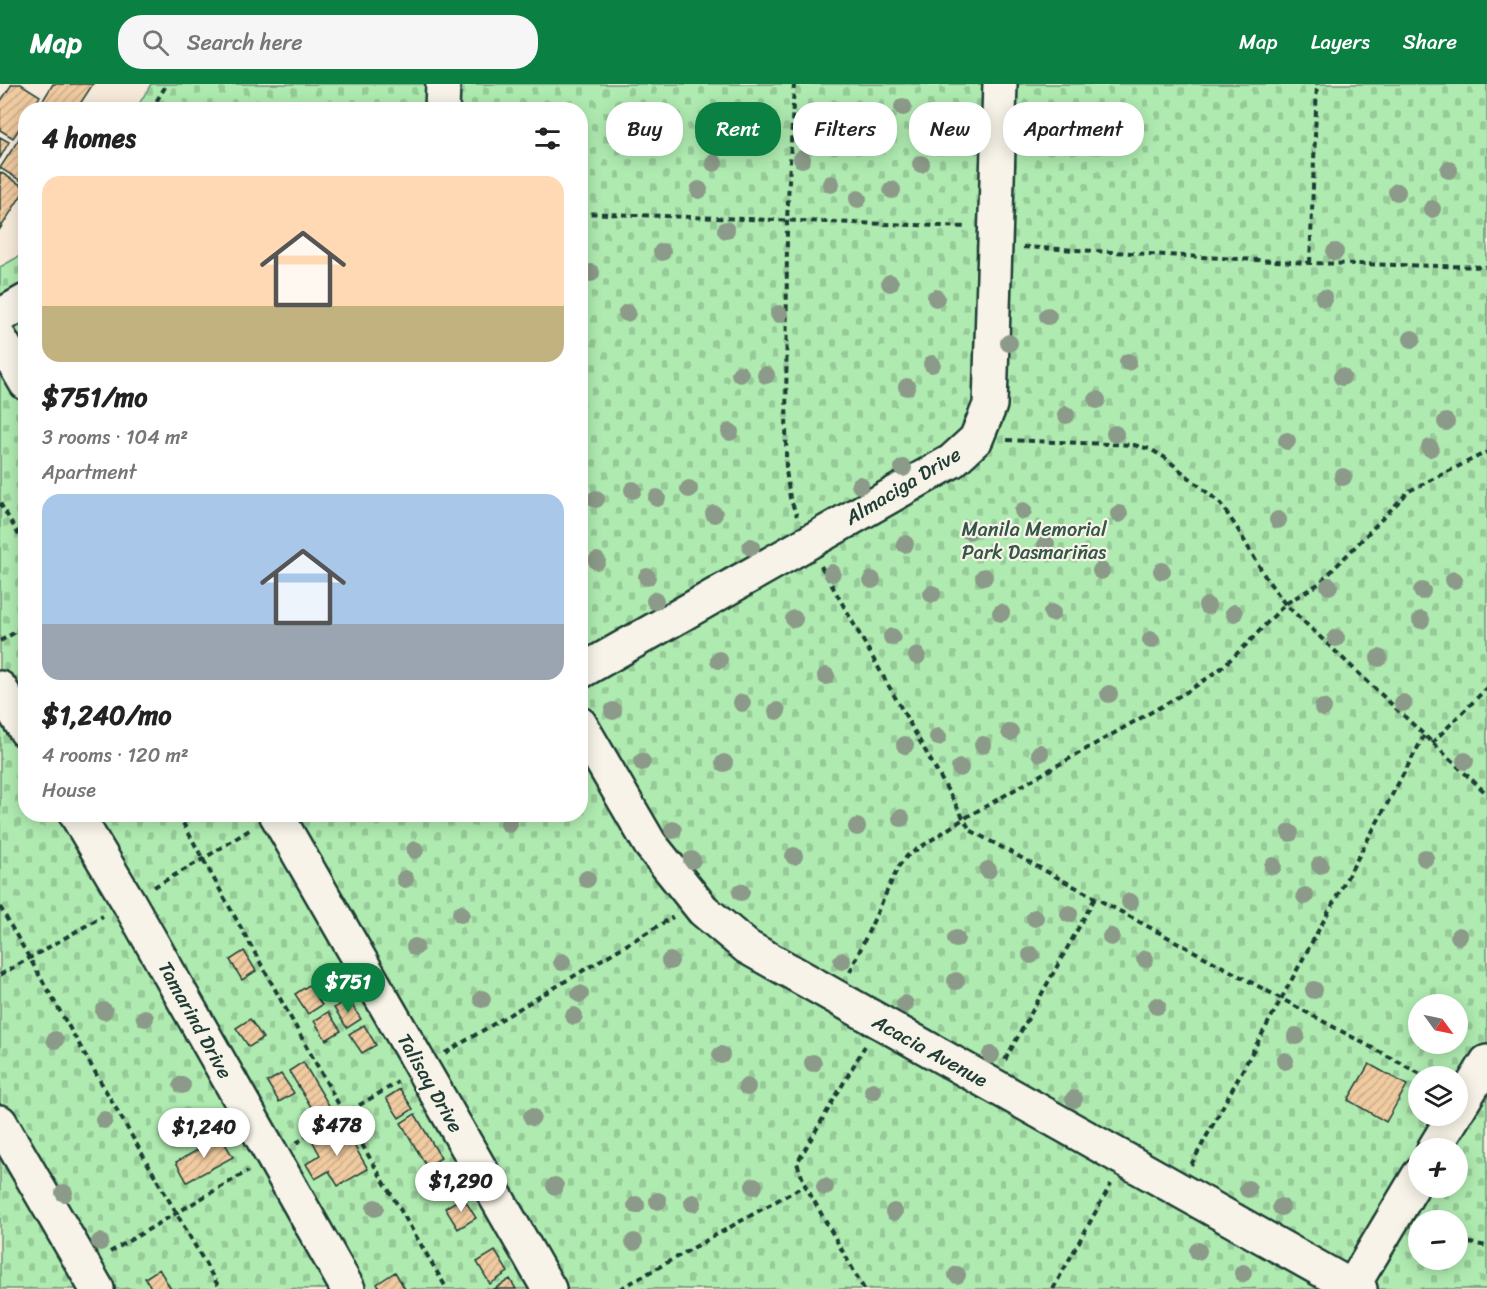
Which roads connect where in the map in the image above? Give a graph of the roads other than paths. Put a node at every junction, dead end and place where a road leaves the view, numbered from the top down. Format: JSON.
{"nodes":[{"id":1,"x":443,"y":84,"type":"edge"},
{"id":2,"x":1000,"y":84,"type":"edge"},
{"id":3,"x":442,"y":102,"type":"edge"},
{"id":4,"x":18,"y":306,"type":"edge"},
{"id":5,"x":0,"y":316,"type":"edge"},
{"id":6,"x":0,"y":339,"type":"edge"},
{"id":7,"x":18,"y":369,"type":"edge"},
{"id":8,"x":588,"y":667,"type":"edge"},
{"id":9,"x":0,"y":688,"type":"edge"},
{"id":10,"x":18,"y":718,"type":"edge"},
{"id":11,"x":588,"y":738,"type":"edge"},
{"id":12,"x":81,"y":822,"type":"edge"},
{"id":13,"x":266,"y":822,"type":"edge"},
{"id":14,"x":1487,"y":1062,"type":"edge"},
{"id":15,"x":1468,"y":1093,"type":"edge"},
{"id":16,"x":0,"y":1122,"type":"edge"},
{"id":17,"x":1408,"y":1194,"type":"edge"},
{"id":18,"x":90,"y":1278,"type":"edge"},
{"id":19,"x":1354,"y":1288,"type":"edge"},
{"id":20,"x":348,"y":1289,"type":"edge"},
{"id":21,"x":549,"y":1289,"type":"edge"}],
"edges":[{"from":1,"to":3,"type":"lane"},
{"from":2,"to":8,"type":"lane","name":"Almaciga Drive"},
{"from":4,"to":5,"type":"lane"},
{"from":6,"to":7,"type":"lane"},
{"from":9,"to":10,"type":"lane"},
{"from":11,"to":19,"type":"lane","name":"Acacia Avenue"},
{"from":12,"to":20,"type":"lane","name":"Tamarind Drive"},
{"from":13,"to":21,"type":"lane","name":"Talisay Drive"},
{"from":14,"to":15,"type":"lane"},
{"from":16,"to":18,"type":"lane"},
{"from":17,"to":19,"type":"lane"}]}
